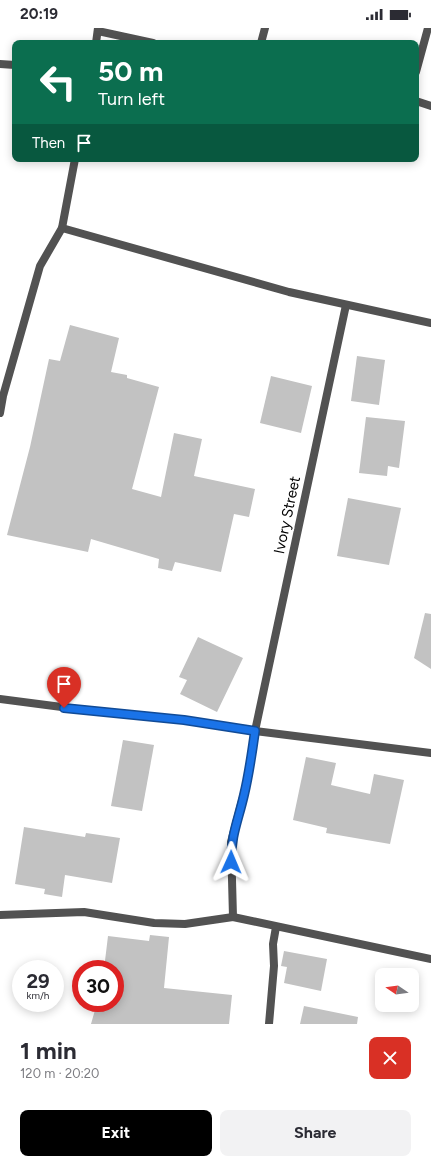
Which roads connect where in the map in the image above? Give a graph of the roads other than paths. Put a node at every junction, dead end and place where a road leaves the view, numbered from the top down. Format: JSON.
{"nodes":[{"id":1,"x":266,"y":28,"type":"edge"},
{"id":2,"x":428,"y":28,"type":"edge"},
{"id":3,"x":98,"y":30,"type":"edge"},
{"id":4,"x":96,"y":40,"type":"edge"},
{"id":5,"x":140,"y":40,"type":"edge"},
{"id":6,"x":262,"y":40,"type":"edge"},
{"id":7,"x":419,"y":61,"type":"edge"},
{"id":8,"x":0,"y":64,"type":"edge"},
{"id":9,"x":12,"y":64,"type":"edge"},
{"id":10,"x":419,"y":102,"type":"edge"},
{"id":11,"x":431,"y":106,"type":"edge"},
{"id":12,"x":74,"y":162,"type":"edge"},
{"id":13,"x":62,"y":228,"type":"junction"},
{"id":14,"x":346,"y":305,"type":"junction"},
{"id":15,"x":431,"y":322,"type":"edge"},
{"id":16,"x":0,"y":412,"type":"edge"},
{"id":17,"x":0,"y":699,"type":"edge"},
{"id":18,"x":255,"y":731,"type":"junction"},
{"id":19,"x":431,"y":753,"type":"edge"},
{"id":20,"x":0,"y":914,"type":"edge"},
{"id":21,"x":233,"y":917,"type":"junction"},
{"id":22,"x":276,"y":927,"type":"junction"},
{"id":23,"x":431,"y":959,"type":"edge"},
{"id":24,"x":269,"y":1024,"type":"edge"}],
"edges":[{"from":1,"to":6,"type":"street"},
{"from":2,"to":7,"type":"street"},
{"from":3,"to":4,"type":"street"},
{"from":3,"to":5,"type":"street"},
{"from":8,"to":9,"type":"street"},
{"from":10,"to":11,"type":"street"},
{"from":12,"to":13,"type":"street"},
{"from":13,"to":14,"type":"street"},
{"from":13,"to":16,"type":"street"},
{"from":14,"to":15,"type":"street"},
{"from":14,"to":18,"type":"street","name":"Ivory Street"},
{"from":17,"to":18,"type":"street"},
{"from":18,"to":19,"type":"street"},
{"from":18,"to":21,"type":"street","name":"Ivory Street"},
{"from":20,"to":21,"type":"street"},
{"from":21,"to":22,"type":"street"},
{"from":22,"to":23,"type":"street"},
{"from":22,"to":24,"type":"street"}]}
